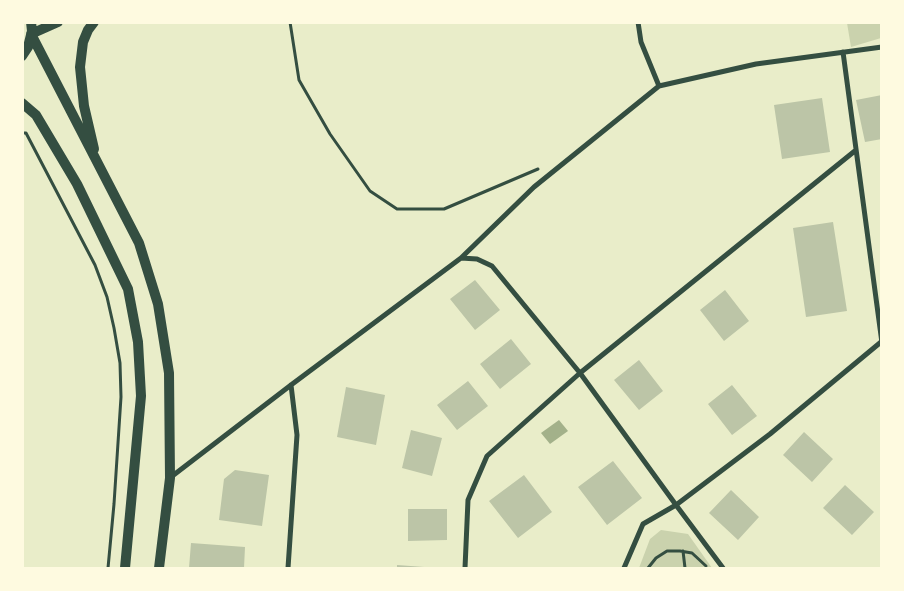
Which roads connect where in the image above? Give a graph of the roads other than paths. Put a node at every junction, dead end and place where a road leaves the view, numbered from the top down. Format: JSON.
{"nodes":[{"id":1,"x":31,"y":22,"type":"edge"},
{"id":2,"x":58,"y":22,"type":"edge"},
{"id":3,"x":94,"y":22,"type":"edge"},
{"id":4,"x":638,"y":22,"type":"edge"},
{"id":5,"x":31,"y":34,"type":"junction"},
{"id":6,"x":882,"y":47,"type":"edge"},
{"id":7,"x":843,"y":52,"type":"junction"},
{"id":8,"x":22,"y":56,"type":"edge"},
{"id":9,"x":659,"y":86,"type":"junction"},
{"id":10,"x":22,"y":102,"type":"edge"},
{"id":11,"x":856,"y":150,"type":"junction"},
{"id":12,"x":98,"y":164,"type":"junction"},
{"id":13,"x":461,"y":258,"type":"junction"},
{"id":14,"x":882,"y":343,"type":"edge"},
{"id":15,"x":580,"y":374,"type":"junction"},
{"id":16,"x":292,"y":384,"type":"junction"},
{"id":17,"x":170,"y":478,"type":"junction"},
{"id":18,"x":676,"y":504,"type":"junction"},
{"id":19,"x":125,"y":568,"type":"edge"},
{"id":20,"x":159,"y":568,"type":"edge"},
{"id":21,"x":288,"y":568,"type":"edge"},
{"id":22,"x":465,"y":568,"type":"edge"},
{"id":23,"x":624,"y":568,"type":"edge"},
{"id":24,"x":722,"y":568,"type":"edge"}],
"edges":[{"from":1,"to":5,"type":"main road"},
{"from":2,"to":5,"type":"main road"},
{"from":3,"to":12,"type":"main road"},
{"from":4,"to":9,"type":"street"},
{"from":5,"to":8,"type":"main road"},
{"from":5,"to":12,"type":"main road"},
{"from":6,"to":7,"type":"street"},
{"from":7,"to":9,"type":"street"},
{"from":7,"to":11,"type":"street"},
{"from":9,"to":13,"type":"street"},
{"from":10,"to":19,"type":"main road"},
{"from":11,"to":14,"type":"street"},
{"from":11,"to":15,"type":"street"},
{"from":12,"to":17,"type":"main road"},
{"from":13,"to":15,"type":"street"},
{"from":13,"to":16,"type":"street"},
{"from":14,"to":18,"type":"street"},
{"from":15,"to":18,"type":"street"},
{"from":15,"to":22,"type":"street"},
{"from":16,"to":17,"type":"street"},
{"from":16,"to":21,"type":"street"},
{"from":17,"to":20,"type":"main road"},
{"from":18,"to":23,"type":"street"},
{"from":18,"to":24,"type":"street"}]}
